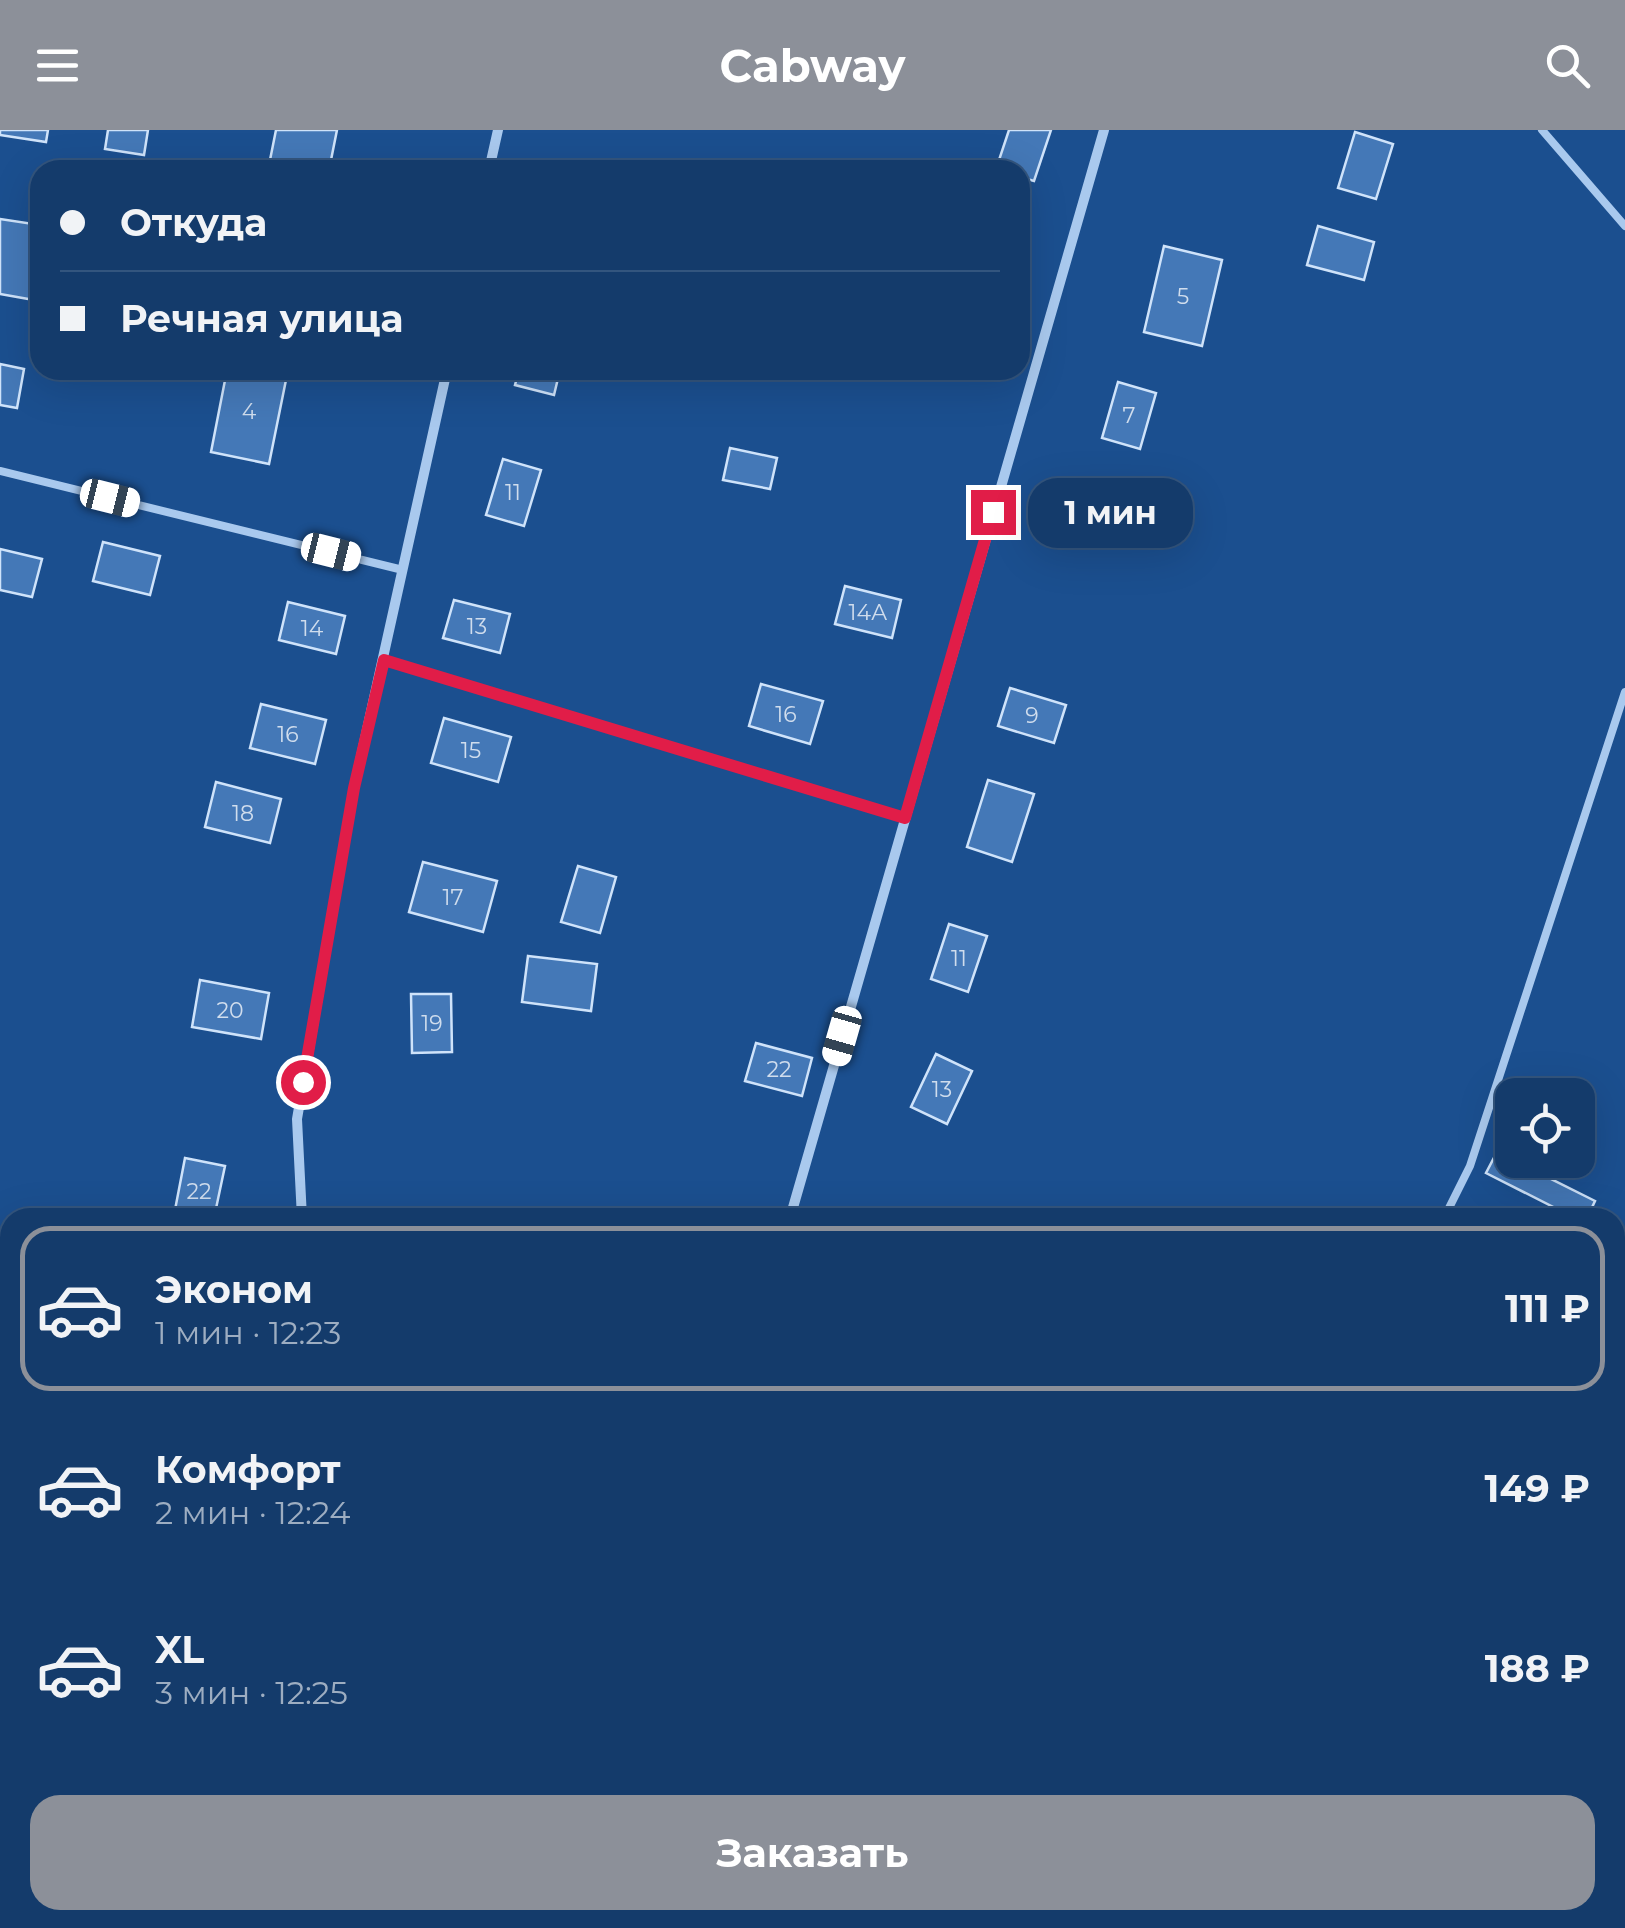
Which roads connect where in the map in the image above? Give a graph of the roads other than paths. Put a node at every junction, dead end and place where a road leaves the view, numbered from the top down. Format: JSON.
{"nodes":[{"id":1,"x":498,"y":130,"type":"edge"},
{"id":2,"x":1104,"y":130,"type":"edge"},
{"id":3,"x":1542,"y":130,"type":"edge"},
{"id":4,"x":491,"y":160,"type":"edge"},
{"id":5,"x":1625,"y":226,"type":"edge"},
{"id":6,"x":445,"y":380,"type":"edge"},
{"id":7,"x":0,"y":471,"type":"edge"},
{"id":8,"x":405,"y":570,"type":"junction"},
{"id":9,"x":384,"y":660,"type":"junction"},
{"id":10,"x":1625,"y":692,"type":"edge"},
{"id":11,"x":905,"y":818,"type":"junction"},
{"id":12,"x":302,"y":1208,"type":"edge"},
{"id":13,"x":793,"y":1208,"type":"edge"},
{"id":14,"x":1449,"y":1208,"type":"edge"}],
"edges":[{"from":1,"to":4,"type":"street"},
{"from":2,"to":11,"type":"street"},
{"from":3,"to":5,"type":"lane"},
{"from":6,"to":8,"type":"street"},
{"from":7,"to":8,"type":"lane"},
{"from":8,"to":9,"type":"street"},
{"from":9,"to":11,"type":"lane"},
{"from":9,"to":12,"type":"street"},
{"from":10,"to":14,"type":"lane"},
{"from":11,"to":13,"type":"street"}]}
